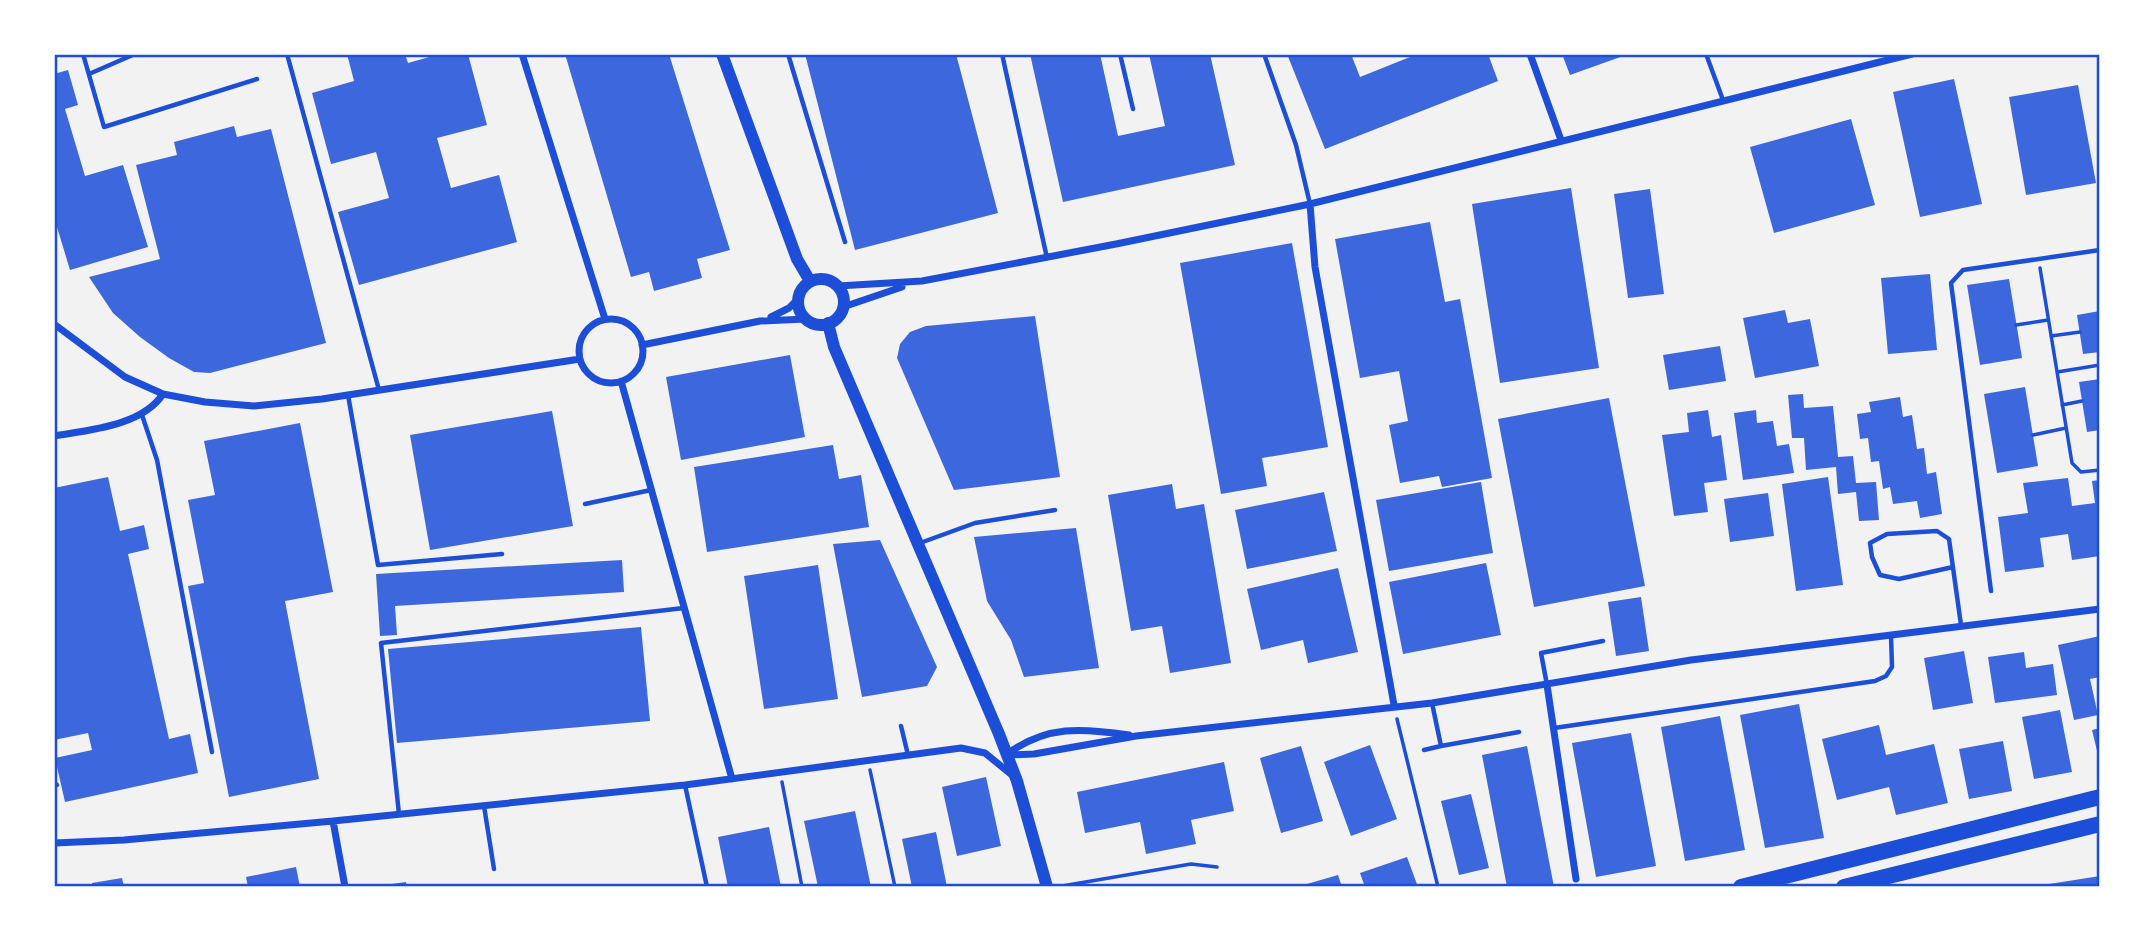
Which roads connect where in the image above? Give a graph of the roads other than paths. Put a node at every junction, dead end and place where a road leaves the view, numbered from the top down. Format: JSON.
{"nodes":[{"id":1,"x":83,"y":54,"type":"edge"},
{"id":2,"x":135,"y":54,"type":"edge"},
{"id":3,"x":287,"y":54,"type":"edge"},
{"id":4,"x":522,"y":54,"type":"edge"},
{"id":5,"x":723,"y":54,"type":"edge"},
{"id":6,"x":788,"y":54,"type":"edge"},
{"id":7,"x":1002,"y":54,"type":"edge"},
{"id":8,"x":1120,"y":54,"type":"edge"},
{"id":9,"x":1265,"y":54,"type":"edge"},
{"id":10,"x":1530,"y":54,"type":"edge"},
{"id":11,"x":1706,"y":54,"type":"edge"},
{"id":12,"x":1912,"y":54,"type":"edge"},
{"id":13,"x":89,"y":74,"type":"junction"},
{"id":14,"x":257,"y":79,"type":"dead end"},
{"id":15,"x":1723,"y":100,"type":"junction"},
{"id":16,"x":1133,"y":110,"type":"dead end"},
{"id":17,"x":1560,"y":140,"type":"junction"},
{"id":18,"x":1310,"y":204,"type":"junction"},
{"id":19,"x":845,"y":242,"type":"dead end"},
{"id":20,"x":2100,"y":250,"type":"edge"},
{"id":21,"x":1047,"y":258,"type":"junction"},
{"id":22,"x":810,"y":281,"type":"junction"},
{"id":23,"x":922,"y":281,"type":"junction"},
{"id":24,"x":838,"y":286,"type":"junction"},
{"id":25,"x":798,"y":299,"type":"junction"},
{"id":26,"x":843,"y":307,"type":"junction"},
{"id":27,"x":605,"y":319,"type":"junction"},
{"id":28,"x":806,"y":319,"type":"junction"},
{"id":29,"x":760,"y":321,"type":"junction"},
{"id":30,"x":828,"y":323,"type":"junction"},
{"id":31,"x":54,"y":324,"type":"edge"},
{"id":32,"x":642,"y":345,"type":"junction"},
{"id":33,"x":580,"y":359,"type":"junction"},
{"id":34,"x":621,"y":381,"type":"junction"},
{"id":35,"x":379,"y":391,"type":"junction"},
{"id":36,"x":163,"y":394,"type":"junction"},
{"id":37,"x":348,"y":396,"type":"junction"},
{"id":38,"x":142,"y":415,"type":"junction"},
{"id":39,"x":54,"y":436,"type":"edge"},
{"id":40,"x":651,"y":490,"type":"junction"},
{"id":41,"x":585,"y":504,"type":"dead end"},
{"id":42,"x":1055,"y":510,"type":"dead end"},
{"id":43,"x":917,"y":544,"type":"junction"},
{"id":44,"x":502,"y":554,"type":"dead end"},
{"id":45,"x":1953,"y":567,"type":"junction"},
{"id":46,"x":1991,"y":591,"type":"dead end"},
{"id":47,"x":685,"y":608,"type":"junction"},
{"id":48,"x":2100,"y":609,"type":"edge"},
{"id":49,"x":1961,"y":625,"type":"junction"},
{"id":50,"x":1891,"y":636,"type":"junction"},
{"id":51,"x":1603,"y":641,"type":"dead end"},
{"id":52,"x":1546,"y":685,"type":"junction"},
{"id":53,"x":1432,"y":702,"type":"junction"},
{"id":54,"x":1394,"y":705,"type":"junction"},
{"id":55,"x":901,"y":726,"type":"dead end"},
{"id":56,"x":1554,"y":728,"type":"junction"},
{"id":57,"x":1519,"y":732,"type":"dead end"},
{"id":58,"x":1136,"y":736,"type":"junction"},
{"id":59,"x":1441,"y":747,"type":"junction"},
{"id":60,"x":1424,"y":750,"type":"dead end"},
{"id":61,"x":212,"y":752,"type":"dead end"},
{"id":62,"x":909,"y":755,"type":"junction"},
{"id":63,"x":1007,"y":755,"type":"junction"},
{"id":64,"x":732,"y":779,"type":"junction"},
{"id":65,"x":1017,"y":780,"type":"junction"},
{"id":66,"x":685,"y":785,"type":"junction"},
{"id":67,"x":2100,"y":797,"type":"edge"},
{"id":68,"x":484,"y":806,"type":"junction"},
{"id":69,"x":399,"y":814,"type":"junction"},
{"id":70,"x":333,"y":821,"type":"junction"},
{"id":71,"x":2100,"y":824,"type":"edge"},
{"id":72,"x":54,"y":843,"type":"edge"},
{"id":73,"x":494,"y":869,"type":"dead end"},
{"id":74,"x":1576,"y":879,"type":"dead end"},
{"id":75,"x":345,"y":887,"type":"edge"},
{"id":76,"x":707,"y":887,"type":"edge"},
{"id":77,"x":1047,"y":887,"type":"edge"},
{"id":78,"x":1741,"y":887,"type":"edge"},
{"id":79,"x":1844,"y":887,"type":"edge"}],
"edges":[{"from":1,"to":13,"type":"lane"},
{"from":2,"to":13,"type":"lane"},
{"from":3,"to":35,"type":"lane"},
{"from":4,"to":27,"type":"street"},
{"from":5,"to":22,"type":"street"},
{"from":6,"to":19,"type":"lane"},
{"from":7,"to":21,"type":"lane"},
{"from":8,"to":16,"type":"lane"},
{"from":9,"to":18,"type":"lane"},
{"from":10,"to":17,"type":"street"},
{"from":11,"to":15,"type":"lane"},
{"from":12,"to":15,"type":"street"},
{"from":13,"to":14,"type":"lane"},
{"from":15,"to":17,"type":"street"},
{"from":17,"to":18,"type":"street"},
{"from":18,"to":21,"type":"street"},
{"from":18,"to":54,"type":"street"},
{"from":20,"to":46,"type":"lane"},
{"from":21,"to":23,"type":"street"},
{"from":22,"to":24,"type":"street"},
{"from":22,"to":25,"type":"street"},
{"from":23,"to":24,"type":"street"},
{"from":23,"to":26,"type":"street"},
{"from":24,"to":26,"type":"street"},
{"from":25,"to":28,"type":"street"},
{"from":25,"to":29,"type":"street"},
{"from":26,"to":30,"type":"street"},
{"from":27,"to":32,"type":"street"},
{"from":27,"to":33,"type":"street"},
{"from":28,"to":29,"type":"street"},
{"from":28,"to":30,"type":"street"},
{"from":29,"to":32,"type":"street"},
{"from":30,"to":43,"type":"street"},
{"from":31,"to":36,"type":"street"},
{"from":32,"to":34,"type":"street"},
{"from":33,"to":34,"type":"street"},
{"from":33,"to":35,"type":"street"},
{"from":34,"to":40,"type":"street"},
{"from":35,"to":37,"type":"street"},
{"from":36,"to":37,"type":"street"},
{"from":36,"to":38,"type":"street"},
{"from":37,"to":44,"type":"lane"},
{"from":38,"to":39,"type":"street"},
{"from":38,"to":61,"type":"lane"},
{"from":40,"to":41,"type":"lane"},
{"from":40,"to":47,"type":"street"},
{"from":42,"to":43,"type":"lane"},
{"from":43,"to":63,"type":"street"},
{"from":45,"to":45,"type":"lane"},
{"from":45,"to":49,"type":"lane"},
{"from":47,"to":64,"type":"street"},
{"from":47,"to":69,"type":"lane"},
{"from":48,"to":49,"type":"street"},
{"from":49,"to":50,"type":"street"},
{"from":50,"to":52,"type":"street"},
{"from":50,"to":56,"type":"lane"},
{"from":51,"to":52,"type":"lane"},
{"from":52,"to":53,"type":"street"},
{"from":52,"to":56,"type":"street"},
{"from":53,"to":54,"type":"street"},
{"from":53,"to":59,"type":"lane"},
{"from":54,"to":58,"type":"street"},
{"from":55,"to":62,"type":"lane"},
{"from":56,"to":74,"type":"street"},
{"from":57,"to":59,"type":"lane"},
{"from":58,"to":63,"type":"street"},
{"from":58,"to":63,"type":"street"},
{"from":59,"to":60,"type":"lane"},
{"from":62,"to":64,"type":"street"},
{"from":62,"to":65,"type":"street"},
{"from":63,"to":65,"type":"street"},
{"from":64,"to":66,"type":"street"},
{"from":65,"to":77,"type":"street"},
{"from":66,"to":68,"type":"street"},
{"from":66,"to":76,"type":"lane"},
{"from":67,"to":78,"type":"highway"},
{"from":68,"to":69,"type":"street"},
{"from":68,"to":73,"type":"lane"},
{"from":69,"to":70,"type":"street"},
{"from":70,"to":72,"type":"street"},
{"from":70,"to":75,"type":"street"},
{"from":71,"to":79,"type":"highway"}]}
